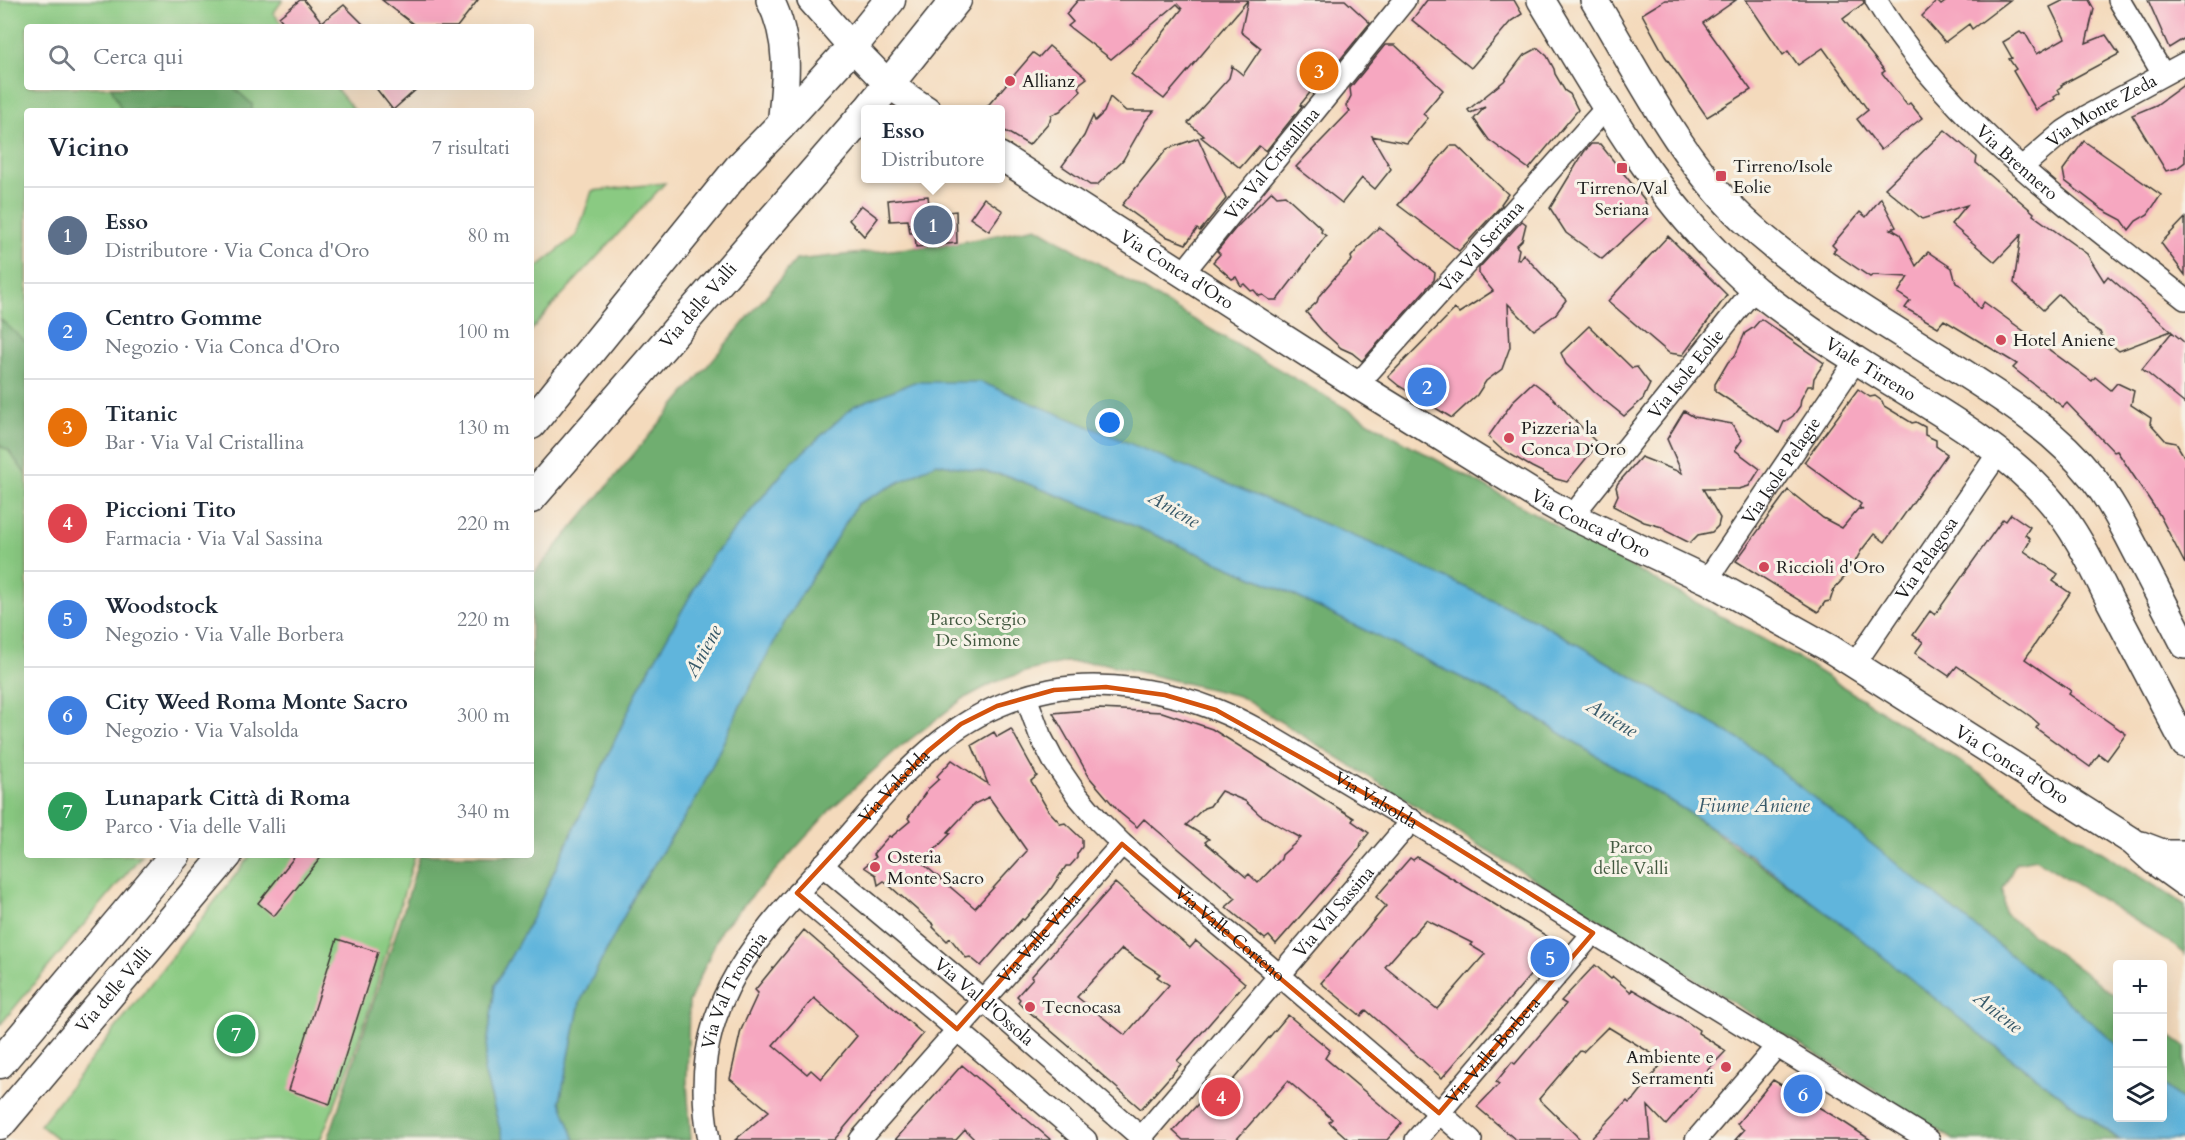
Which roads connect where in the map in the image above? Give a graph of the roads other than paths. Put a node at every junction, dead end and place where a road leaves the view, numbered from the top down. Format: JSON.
{"nodes":[{"id":1,"x":770,"y":0,"type":"edge"},
{"id":2,"x":811,"y":0,"type":"edge"},
{"id":3,"x":890,"y":0,"type":"edge"},
{"id":4,"x":956,"y":0,"type":"edge"},
{"id":5,"x":1406,"y":0,"type":"edge"},
{"id":6,"x":1541,"y":0,"type":"edge"},
{"id":7,"x":1593,"y":0,"type":"edge"},
{"id":8,"x":1876,"y":0,"type":"edge"},
{"id":9,"x":2119,"y":0,"type":"edge"},
{"id":10,"x":852,"y":47,"type":"junction"},
{"id":11,"x":2185,"y":63,"type":"edge"},
{"id":12,"x":2163,"y":74,"type":"junction"},
{"id":13,"x":889,"y":85,"type":"junction"},
{"id":14,"x":872,"y":105,"type":"edge"},
{"id":15,"x":919,"y":105,"type":"edge"},
{"id":16,"x":1607,"y":107,"type":"junction"},
{"id":17,"x":861,"y":118,"type":"edge"},
{"id":18,"x":781,"y":125,"type":"junction"},
{"id":19,"x":1005,"y":159,"type":"edge"},
{"id":20,"x":2022,"y":167,"type":"junction"},
{"id":21,"x":1183,"y":273,"type":"junction"},
{"id":22,"x":1754,"y":289,"type":"junction"},
{"id":23,"x":2185,"y":299,"type":"edge"},
{"id":24,"x":1856,"y":360,"type":"junction"},
{"id":25,"x":1357,"y":385,"type":"junction"},
{"id":26,"x":534,"y":420,"type":"edge"},
{"id":27,"x":1999,"y":452,"type":"junction"},
{"id":28,"x":534,"y":495,"type":"edge"},
{"id":29,"x":1572,"y":516,"type":"junction"},
{"id":30,"x":1707,"y":580,"type":"junction"},
{"id":31,"x":2185,"y":645,"type":"edge"},
{"id":32,"x":1854,"y":664,"type":"junction"},
{"id":33,"x":1026,"y":697,"type":"junction"},
{"id":34,"x":2185,"y":744,"type":"edge"},
{"id":35,"x":1413,"y":820,"type":"junction"},
{"id":36,"x":2132,"y":841,"type":"junction"},
{"id":37,"x":1122,"y":844,"type":"junction"},
{"id":38,"x":2185,"y":854,"type":"edge"},
{"id":39,"x":172,"y":858,"type":"edge"},
{"id":40,"x":224,"y":858,"type":"edge"},
{"id":41,"x":822,"y":866,"type":"junction"},
{"id":42,"x":2185,"y":883,"type":"edge"},
{"id":43,"x":797,"y":893,"type":"junction"},
{"id":44,"x":1593,"y":933,"type":"junction"},
{"id":45,"x":1281,"y":977,"type":"junction"},
{"id":46,"x":983,"y":1000,"type":"junction"},
{"id":47,"x":957,"y":1029,"type":"junction"},
{"id":48,"x":1777,"y":1046,"type":"junction"},
{"id":49,"x":0,"y":1063,"type":"edge"},
{"id":50,"x":1439,"y":1113,"type":"junction"},
{"id":51,"x":5,"y":1117,"type":"edge"},
{"id":52,"x":1142,"y":1139,"type":"edge"},
{"id":53,"x":709,"y":1140,"type":"edge"},
{"id":54,"x":860,"y":1140,"type":"edge"},
{"id":55,"x":1086,"y":1140,"type":"edge"},
{"id":56,"x":1416,"y":1140,"type":"edge"},
{"id":57,"x":1471,"y":1140,"type":"edge"},
{"id":58,"x":1696,"y":1140,"type":"edge"},
{"id":59,"x":1929,"y":1140,"type":"edge"}],
"edges":[{"from":1,"to":18,"type":"street"},
{"from":2,"to":10,"type":"street"},
{"from":3,"to":10,"type":"main road"},
{"from":4,"to":13,"type":"main road","name":"Via delle Valli"},
{"from":5,"to":21,"type":"street","name":"Via Val Cristallina"},
{"from":6,"to":16,"type":"street","name":"Viale Tirreno"},
{"from":7,"to":31,"type":"street"},
{"from":8,"to":20,"type":"street","name":"Via Brennero"},
{"from":9,"to":12,"type":"street"},
{"from":10,"to":13,"type":"street"},
{"from":10,"to":18,"type":"main road"},
{"from":11,"to":12,"type":"street","name":"Via Monte Zeda"},
{"from":12,"to":20,"type":"street","name":"Via Monte Zeda"},
{"from":13,"to":14,"type":"main road","name":"Via delle Valli"},
{"from":13,"to":15,"type":"street"},
{"from":16,"to":22,"type":"street","name":"Viale Tirreno"},
{"from":16,"to":25,"type":"street","name":"Via Val Seriana"},
{"from":17,"to":28,"type":"main road","name":"Via delle Valli"},
{"from":18,"to":26,"type":"main road"},
{"from":19,"to":21,"type":"street","name":"Via Conca d'Oro"},
{"from":20,"to":23,"type":"street","name":"Via Brennero"},
{"from":21,"to":25,"type":"street","name":"Via Conca d'Oro"},
{"from":22,"to":24,"type":"street","name":"Viale Tirreno"},
{"from":22,"to":29,"type":"street","name":"Via Isole Eolie"},
{"from":24,"to":27,"type":"street","name":"Viale Tirreno"},
{"from":24,"to":30,"type":"street","name":"Via Isole Pelagie"},
{"from":25,"to":29,"type":"street","name":"Via Conca d'Oro"},
{"from":27,"to":32,"type":"street","name":"Via Pelagosa"},
{"from":27,"to":34,"type":"street","name":"Viale Tirreno"},
{"from":29,"to":30,"type":"street","name":"Via Conca d'Oro"},
{"from":30,"to":32,"type":"street","name":"Via Conca d'Oro"},
{"from":32,"to":36,"type":"street","name":"Via Conca d'Oro"},
{"from":33,"to":35,"type":"street","name":"Via Valsolda"},
{"from":33,"to":37,"type":"street","name":"Via Valle Corteno"},
{"from":33,"to":41,"type":"street","name":"Via Valsolda"},
{"from":35,"to":44,"type":"street","name":"Via Valsolda"},
{"from":35,"to":45,"type":"street","name":"Via Val Sassina"},
{"from":36,"to":38,"type":"street"},
{"from":36,"to":42,"type":"street","name":"Via Conca d'Oro"},
{"from":37,"to":45,"type":"street","name":"Via Valle Corteno"},
{"from":37,"to":46,"type":"street","name":"Via Valle Viola"},
{"from":39,"to":49,"type":"main road"},
{"from":40,"to":51,"type":"main road","name":"Via delle Valli"},
{"from":41,"to":43,"type":"street","name":"Via Val Trompia"},
{"from":41,"to":46,"type":"street","name":"Via Val d'Ossola"},
{"from":43,"to":47,"type":"street"},
{"from":43,"to":53,"type":"street","name":"Via Val Trompia"},
{"from":44,"to":48,"type":"street","name":"Via Valsolda"},
{"from":44,"to":50,"type":"street","name":"Via Valle Borbera"},
{"from":45,"to":50,"type":"street","name":"Via Valle Corteno"},
{"from":45,"to":52,"type":"street","name":"Via Val Sassina"},
{"from":46,"to":47,"type":"street","name":"Via Valle Viola"},
{"from":46,"to":52,"type":"street","name":"Via Val d'Ossola"},
{"from":47,"to":54,"type":"street","name":"Via Valle Viola"},
{"from":47,"to":55,"type":"street"},
{"from":48,"to":58,"type":"street"},
{"from":48,"to":59,"type":"street","name":"Via Valsolda"},
{"from":50,"to":56,"type":"street","name":"Via Valle Borbera"},
{"from":50,"to":57,"type":"street","name":"Via Valle Corteno"}]}
